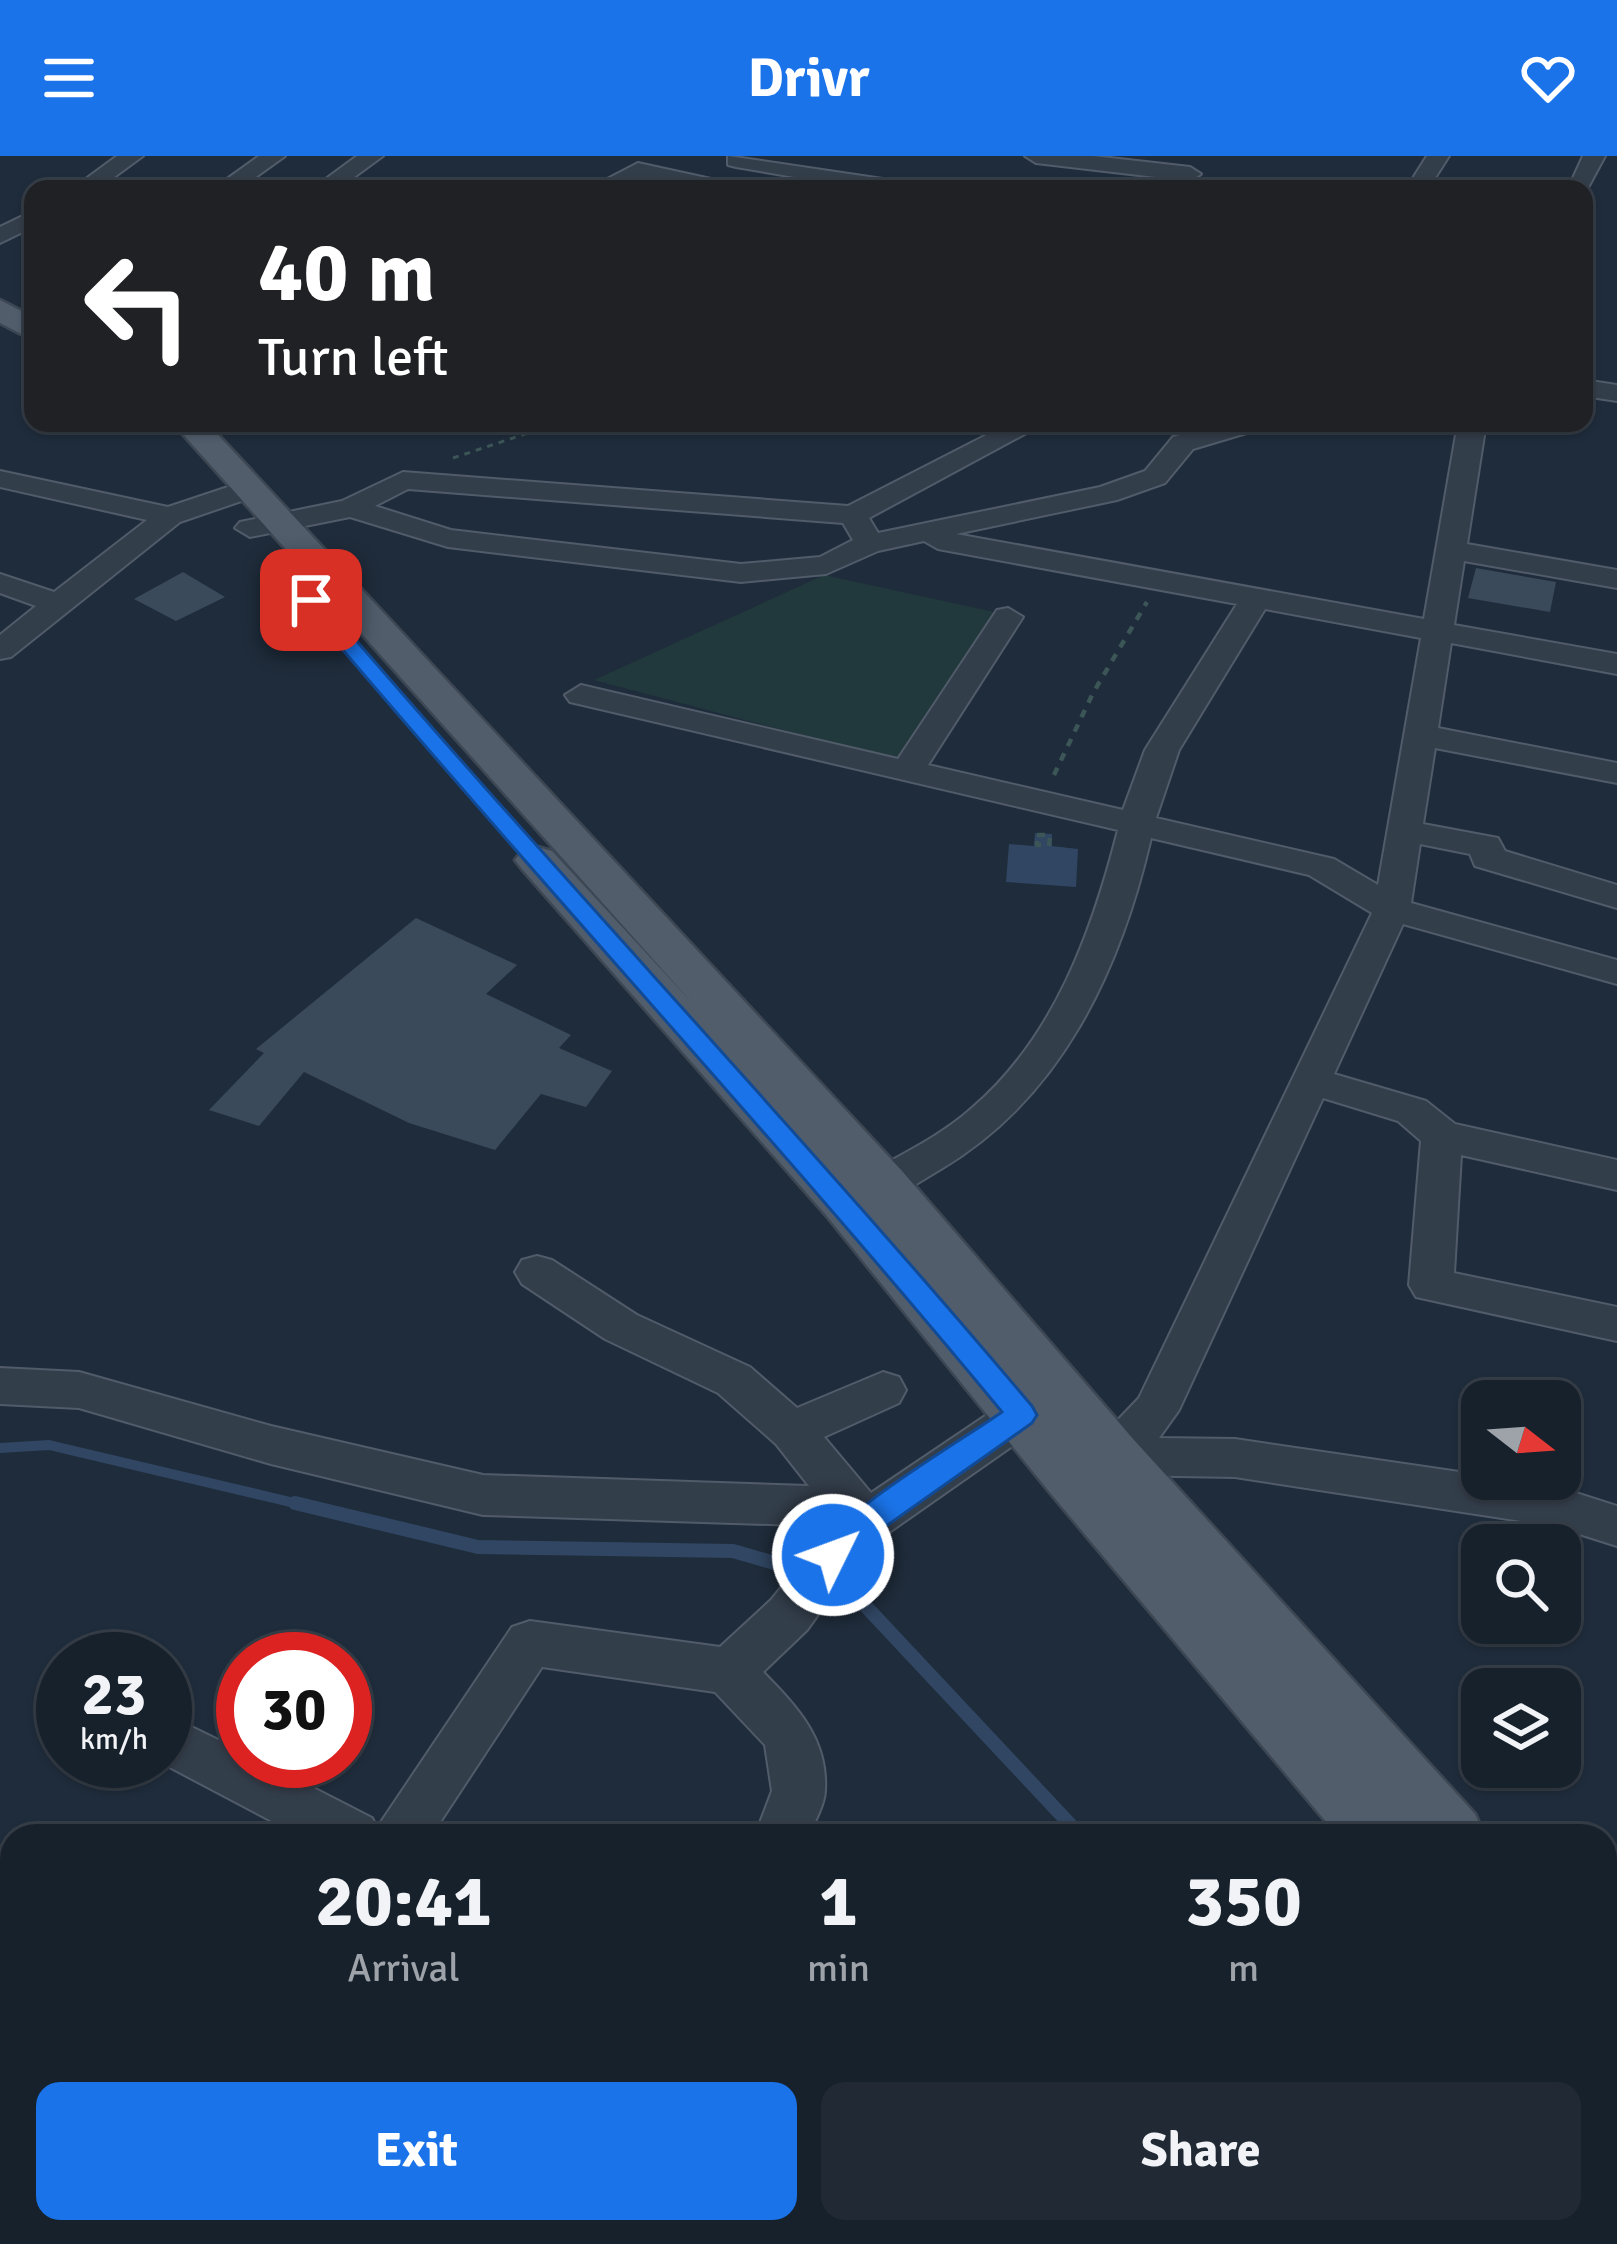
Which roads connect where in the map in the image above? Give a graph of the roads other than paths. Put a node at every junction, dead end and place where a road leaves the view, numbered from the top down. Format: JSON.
{"nodes":[{"id":1,"x":132,"y":156,"type":"edge"},
{"id":2,"x":274,"y":156,"type":"edge"},
{"id":3,"x":372,"y":156,"type":"edge"},
{"id":4,"x":740,"y":156,"type":"edge"},
{"id":5,"x":1036,"y":156,"type":"edge"},
{"id":6,"x":1209,"y":156,"type":"edge"},
{"id":7,"x":96,"y":180,"type":"edge"},
{"id":8,"x":238,"y":180,"type":"edge"},
{"id":9,"x":337,"y":180,"type":"edge"},
{"id":10,"x":617,"y":180,"type":"edge"},
{"id":11,"x":684,"y":180,"type":"edge"},
{"id":12,"x":851,"y":180,"type":"edge"},
{"id":13,"x":1176,"y":180,"type":"edge"},
{"id":14,"x":1190,"y":180,"type":"edge"},
{"id":15,"x":161,"y":432,"type":"edge"},
{"id":16,"x":195,"y":432,"type":"edge"},
{"id":17,"x":1013,"y":432,"type":"edge"},
{"id":18,"x":1220,"y":432,"type":"edge"},
{"id":19,"x":1471,"y":432,"type":"edge"},
{"id":20,"x":0,"y":478,"type":"edge"},
{"id":21,"x":250,"y":508,"type":"junction"},
{"id":22,"x":351,"y":508,"type":"junction"},
{"id":23,"x":853,"y":515,"type":"junction"},
{"id":24,"x":170,"y":516,"type":"junction"},
{"id":25,"x":919,"y":536,"type":"junction"},
{"id":26,"x":869,"y":544,"type":"junction"},
{"id":27,"x":1451,"y":550,"type":"junction"},
{"id":28,"x":1617,"y":579,"type":"edge"},
{"id":29,"x":0,"y":583,"type":"edge"},
{"id":30,"x":1254,"y":601,"type":"junction"},
{"id":31,"x":59,"y":604,"type":"junction"},
{"id":32,"x":1009,"y":617,"type":"dead end"},
{"id":33,"x":1437,"y":634,"type":"junction"},
{"id":34,"x":0,"y":650,"type":"edge"},
{"id":35,"x":1617,"y":664,"type":"edge"},
{"id":36,"x":581,"y":695,"type":"dead end"},
{"id":37,"x":1421,"y":735,"type":"junction"},
{"id":38,"x":1617,"y":773,"type":"edge"},
{"id":39,"x":905,"y":774,"type":"junction"},
{"id":40,"x":1138,"y":826,"type":"junction"},
{"id":41,"x":1405,"y":831,"type":"junction"},
{"id":42,"x":1617,"y":897,"type":"edge"},
{"id":43,"x":1392,"y":909,"type":"junction"},
{"id":44,"x":1616,"y":968,"type":"edge"},
{"id":45,"x":1308,"y":1080,"type":"junction"},
{"id":46,"x":1442,"y":1136,"type":"junction"},
{"id":47,"x":1617,"y":1175,"type":"edge"},
{"id":48,"x":884,"y":1184,"type":"junction"},
{"id":49,"x":537,"y":1272,"type":"dead end"},
{"id":50,"x":1617,"y":1324,"type":"edge"},
{"id":51,"x":0,"y":1386,"type":"edge"},
{"id":52,"x":883,"y":1390,"type":"dead end"},
{"id":53,"x":1022,"y":1415,"type":"junction"},
{"id":54,"x":792,"y":1431,"type":"junction"},
{"id":55,"x":1093,"y":1467,"type":"junction"},
{"id":56,"x":863,"y":1513,"type":"junction"},
{"id":57,"x":1617,"y":1526,"type":"edge"},
{"id":58,"x":729,"y":1671,"type":"junction"},
{"id":59,"x":192,"y":1752,"type":"edge"},
{"id":60,"x":330,"y":1824,"type":"edge"},
{"id":61,"x":408,"y":1824,"type":"edge"},
{"id":62,"x":787,"y":1824,"type":"edge"},
{"id":63,"x":1371,"y":1824,"type":"edge"},
{"id":64,"x":1440,"y":1824,"type":"edge"}],
"edges":[{"from":1,"to":7,"type":"street"},
{"from":2,"to":8,"type":"street"},
{"from":3,"to":9,"type":"street"},
{"from":4,"to":12,"type":"street"},
{"from":5,"to":13,"type":"street"},
{"from":6,"to":14,"type":"street"},
{"from":10,"to":11,"type":"street"},
{"from":15,"to":21,"type":"main road"},
{"from":16,"to":21,"type":"main road"},
{"from":17,"to":23,"type":"street"},
{"from":18,"to":25,"type":"street"},
{"from":19,"to":27,"type":"street"},
{"from":20,"to":24,"type":"street"},
{"from":21,"to":22,"type":"street"},
{"from":21,"to":24,"type":"street"},
{"from":21,"to":48,"type":"main road"},
{"from":21,"to":53,"type":"main road"},
{"from":22,"to":23,"type":"street"},
{"from":22,"to":26,"type":"street"},
{"from":23,"to":26,"type":"street"},
{"from":24,"to":31,"type":"street"},
{"from":25,"to":26,"type":"street"},
{"from":25,"to":30,"type":"street"},
{"from":27,"to":28,"type":"street"},
{"from":27,"to":33,"type":"street"},
{"from":29,"to":31,"type":"street"},
{"from":30,"to":33,"type":"street"},
{"from":30,"to":40,"type":"street"},
{"from":31,"to":34,"type":"street"},
{"from":32,"to":39,"type":"street"},
{"from":33,"to":35,"type":"street"},
{"from":33,"to":37,"type":"street"},
{"from":36,"to":39,"type":"street"},
{"from":37,"to":38,"type":"street"},
{"from":37,"to":41,"type":"street"},
{"from":39,"to":40,"type":"street"},
{"from":40,"to":43,"type":"street"},
{"from":40,"to":48,"type":"street"},
{"from":41,"to":42,"type":"street"},
{"from":41,"to":43,"type":"street"},
{"from":43,"to":44,"type":"street"},
{"from":43,"to":45,"type":"street"},
{"from":45,"to":46,"type":"street"},
{"from":45,"to":55,"type":"street"},
{"from":46,"to":47,"type":"street"},
{"from":46,"to":50,"type":"street"},
{"from":48,"to":55,"type":"main road"},
{"from":49,"to":54,"type":"street"},
{"from":51,"to":56,"type":"street"},
{"from":52,"to":54,"type":"street"},
{"from":53,"to":55,"type":"main road"},
{"from":53,"to":56,"type":"street"},
{"from":54,"to":56,"type":"street"},
{"from":55,"to":57,"type":"street"},
{"from":55,"to":63,"type":"main road"},
{"from":55,"to":64,"type":"main road"},
{"from":56,"to":58,"type":"street"},
{"from":58,"to":61,"type":"street"},
{"from":58,"to":62,"type":"street"},
{"from":59,"to":60,"type":"street"}]}
